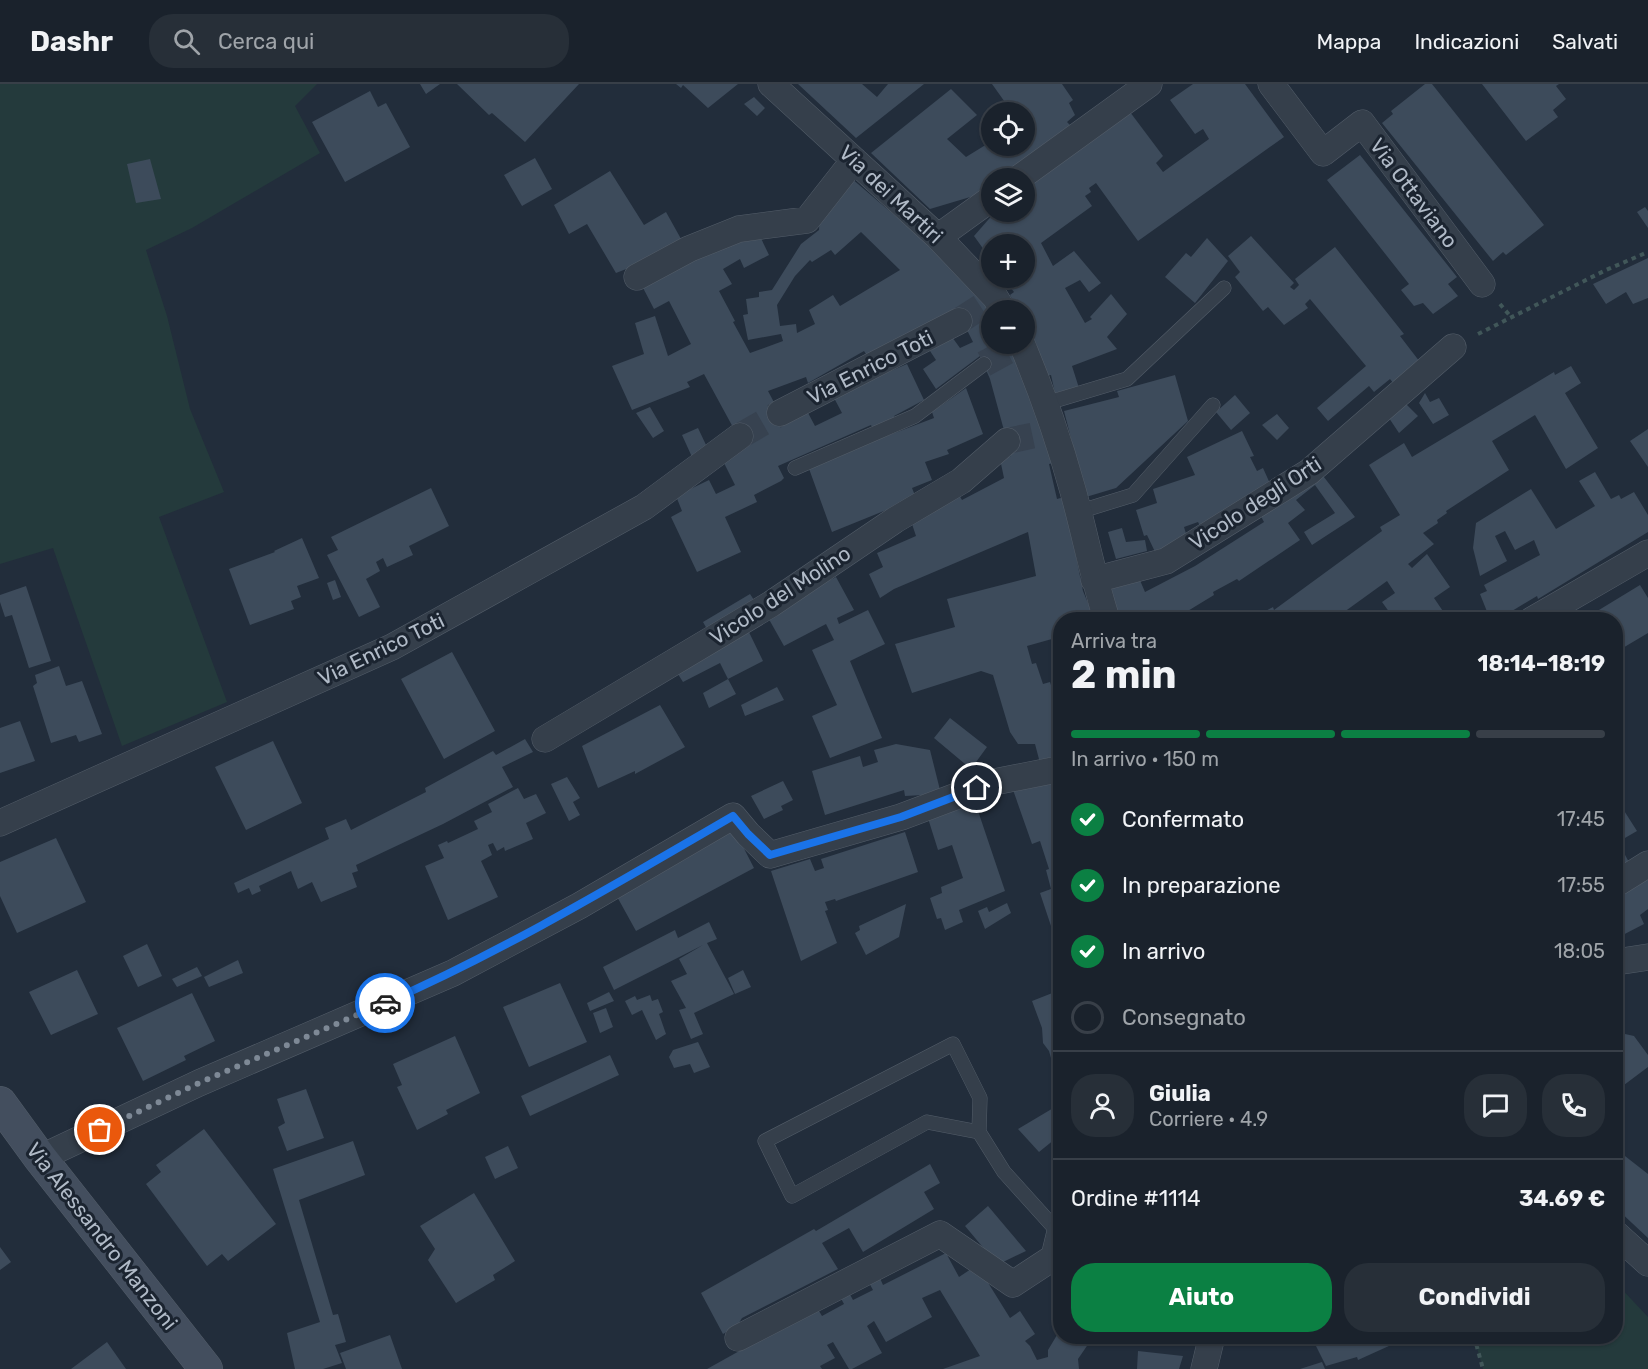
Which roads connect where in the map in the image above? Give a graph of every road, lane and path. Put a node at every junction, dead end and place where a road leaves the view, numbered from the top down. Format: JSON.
{"nodes":[{"id":1,"x":771,"y":84,"type":"edge"},
{"id":2,"x":1149,"y":84,"type":"edge"},
{"id":3,"x":1271,"y":84,"type":"edge"},
{"id":4,"x":854,"y":160,"type":"junction"},
{"id":5,"x":1033,"y":168,"type":"edge"},
{"id":6,"x":981,"y":206,"type":"edge"},
{"id":7,"x":938,"y":237,"type":"junction"},
{"id":8,"x":1648,"y":252,"type":"edge"},
{"id":9,"x":637,"y":277,"type":"dead end"},
{"id":10,"x":1482,"y":284,"type":"dead end"},
{"id":11,"x":1224,"y":288,"type":"dead end"},
{"id":12,"x":992,"y":300,"type":"edge"},
{"id":13,"x":959,"y":321,"type":"tunnel mouth"},
{"id":14,"x":1453,"y":347,"type":"joint"},
{"id":15,"x":1023,"y":354,"type":"edge"},
{"id":16,"x":984,"y":364,"type":"tunnel mouth"},
{"id":17,"x":1047,"y":403,"type":"junction"},
{"id":18,"x":1213,"y":405,"type":"dead end"},
{"id":19,"x":780,"y":413,"type":"tunnel mouth"},
{"id":20,"x":740,"y":436,"type":"tunnel mouth"},
{"id":21,"x":1007,"y":441,"type":"tunnel mouth"},
{"id":22,"x":795,"y":468,"type":"dead end"},
{"id":23,"x":1078,"y":512,"type":"junction"},
{"id":24,"x":1648,"y":553,"type":"edge"},
{"id":25,"x":1094,"y":580,"type":"junction"},
{"id":26,"x":1104,"y":612,"type":"edge"},
{"id":27,"x":1546,"y":612,"type":"edge"},
{"id":28,"x":545,"y":739,"type":"dead end"},
{"id":29,"x":1053,"y":771,"type":"edge"},
{"id":30,"x":0,"y":823,"type":"edge"},
{"id":31,"x":1648,"y":864,"type":"edge"},
{"id":32,"x":1623,"y":880,"type":"edge"},
{"id":33,"x":1648,"y":957,"type":"edge"},
{"id":34,"x":1623,"y":961,"type":"edge"},
{"id":35,"x":0,"y":1103,"type":"edge"},
{"id":36,"x":980,"y":1132,"type":"junction"},
{"id":37,"x":40,"y":1158,"type":"junction"},
{"id":38,"x":1053,"y":1225,"type":"edge"},
{"id":39,"x":1623,"y":1240,"type":"edge"},
{"id":40,"x":1053,"y":1258,"type":"edge"},
{"id":41,"x":1648,"y":1263,"type":"edge"},
{"id":42,"x":738,"y":1338,"type":"dead end"},
{"id":43,"x":1210,"y":1344,"type":"edge"},
{"id":44,"x":1476,"y":1344,"type":"edge"},
{"id":45,"x":206,"y":1369,"type":"edge"},
{"id":46,"x":1204,"y":1369,"type":"edge"},
{"id":47,"x":1483,"y":1369,"type":"edge"}],
"edges":[{"from":1,"to":4,"type":"street","name":"Via dei Martiri"},
{"from":2,"to":5,"type":"street"},
{"from":3,"to":10,"type":"street","name":"Via Ottaviano"},
{"from":4,"to":7,"type":"street","name":"Via dei Martiri"},
{"from":4,"to":9,"type":"street"},
{"from":6,"to":7,"type":"street"},
{"from":7,"to":12,"type":"street","name":"Via dei Martiri"},
{"from":8,"to":14,"type":"path"},
{"from":11,"to":17,"type":"lane"},
{"from":13,"to":19,"type":"street","name":"Via Enrico Toti"},
{"from":14,"to":25,"type":"street","name":"Vicolo degli Orti"},
{"from":15,"to":17,"type":"street"},
{"from":16,"to":22,"type":"lane"},
{"from":17,"to":23,"type":"street"},
{"from":18,"to":23,"type":"lane"},
{"from":20,"to":30,"type":"street","name":"Via Enrico Toti"},
{"from":21,"to":28,"type":"street","name":"Vicolo del Molino"},
{"from":23,"to":25,"type":"street"},
{"from":24,"to":27,"type":"street"},
{"from":25,"to":26,"type":"street"},
{"from":29,"to":37,"type":"street"},
{"from":31,"to":32,"type":"street"},
{"from":33,"to":34,"type":"street"},
{"from":35,"to":37,"type":"street","name":"Via Alessandro Manzoni"},
{"from":36,"to":36,"type":"lane"},
{"from":36,"to":38,"type":"lane"},
{"from":37,"to":45,"type":"street","name":"Via Alessandro Manzoni"},
{"from":39,"to":41,"type":"street"},
{"from":40,"to":42,"type":"street"},
{"from":43,"to":46,"type":"street"},
{"from":44,"to":47,"type":"path"}]}
